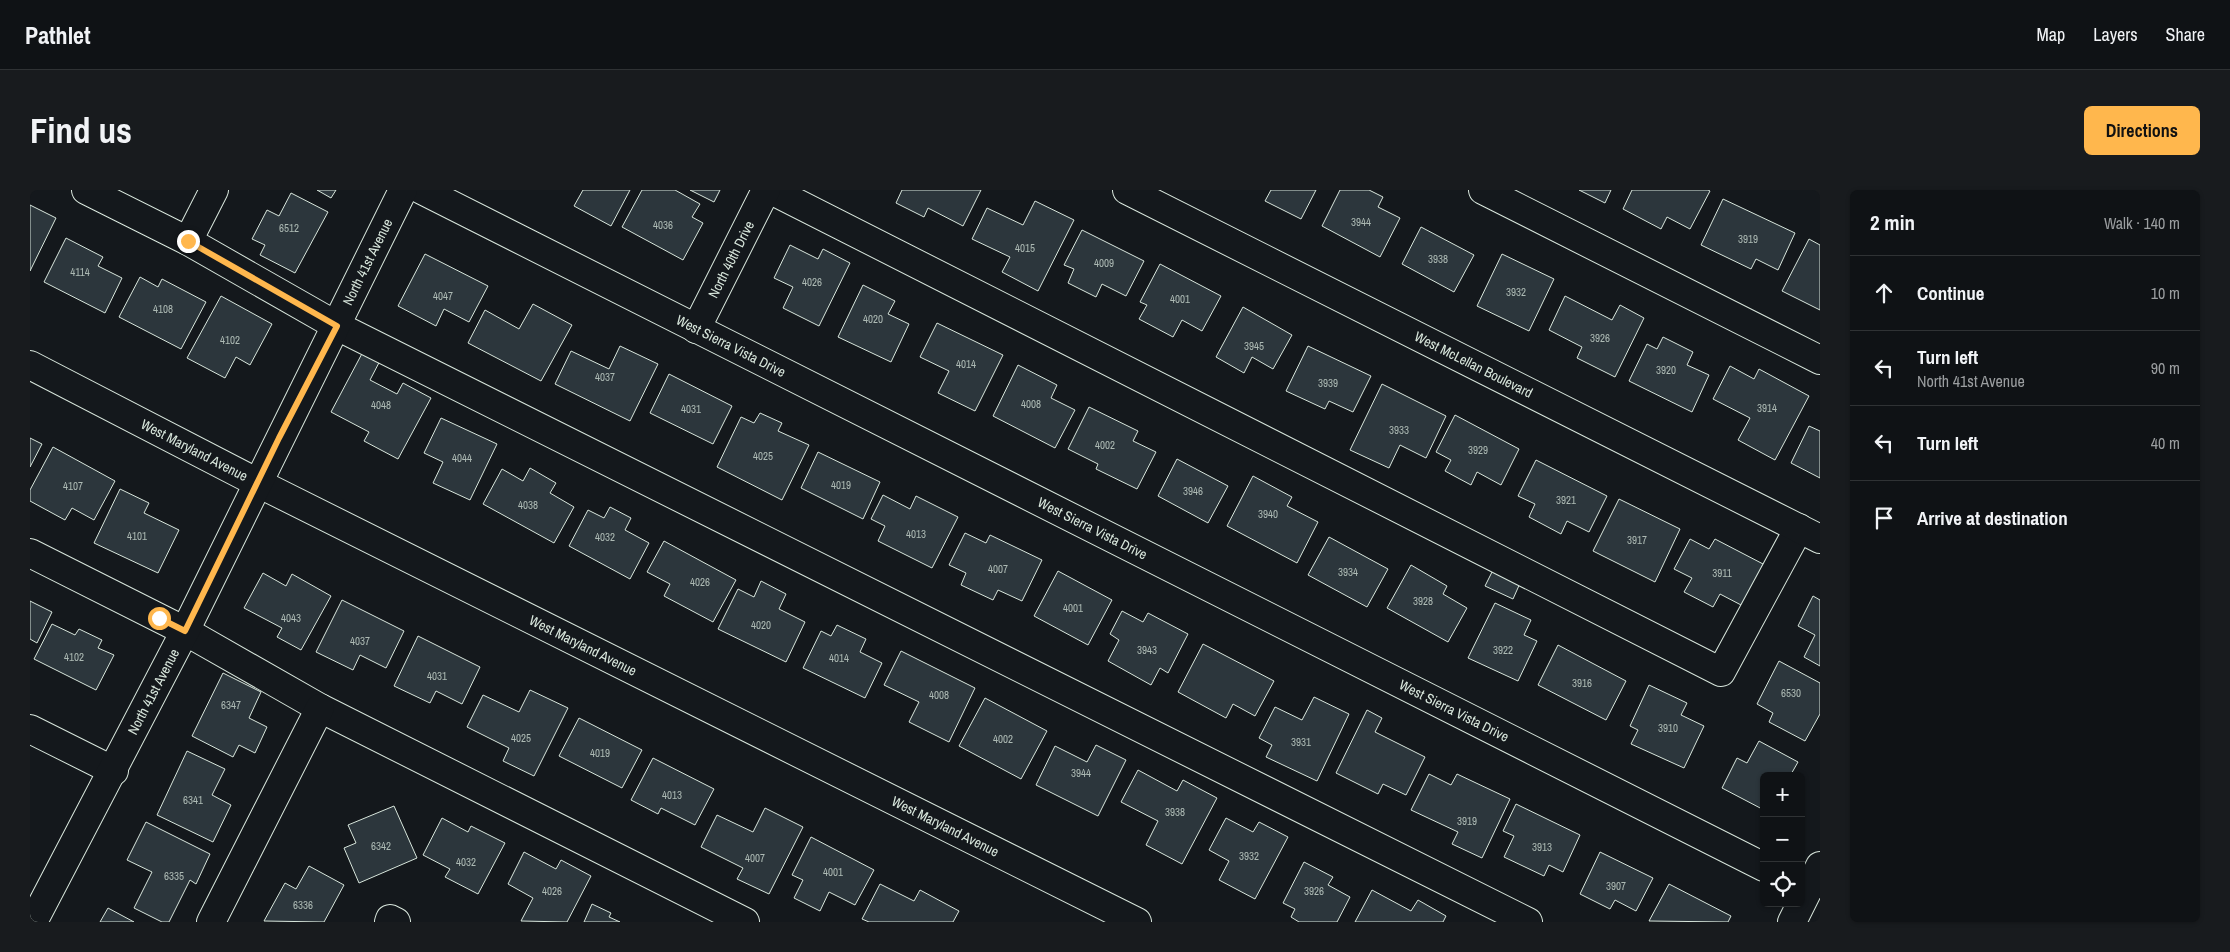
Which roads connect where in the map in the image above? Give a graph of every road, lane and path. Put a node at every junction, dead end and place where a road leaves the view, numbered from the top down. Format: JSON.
{"nodes":[{"id":1,"x":86,"y":190,"type":"edge"},
{"id":2,"x":214,"y":190,"type":"edge"},
{"id":3,"x":403,"y":190,"type":"edge"},
{"id":4,"x":422,"y":190,"type":"edge"},
{"id":5,"x":766,"y":190,"type":"edge"},
{"id":6,"x":771,"y":190,"type":"edge"},
{"id":7,"x":1127,"y":190,"type":"edge"},
{"id":8,"x":1483,"y":190,"type":"edge"},
{"id":9,"x":188,"y":241,"type":"junction"},
{"id":10,"x":337,"y":326,"type":"junction"},
{"id":11,"x":696,"y":329,"type":"junction"},
{"id":12,"x":1820,"y":360,"type":"edge"},
{"id":13,"x":30,"y":365,"type":"edge"},
{"id":14,"x":258,"y":483,"type":"junction"},
{"id":15,"x":1809,"y":533,"type":"edge"},
{"id":16,"x":30,"y":552,"type":"edge"},
{"id":17,"x":185,"y":631,"type":"junction"},
{"id":18,"x":320,"y":708,"type":"junction"},
{"id":19,"x":30,"y":729,"type":"edge"},
{"id":20,"x":114,"y":771,"type":"junction"},
{"id":21,"x":1760,"y":865,"type":"edge"},
{"id":22,"x":1810,"y":881,"type":"edge"},
{"id":23,"x":33,"y":922,"type":"edge"},
{"id":24,"x":212,"y":922,"type":"edge"},
{"id":25,"x":745,"y":922,"type":"edge"},
{"id":26,"x":1137,"y":922,"type":"edge"},
{"id":27,"x":1528,"y":922,"type":"edge"},
{"id":28,"x":1792,"y":922,"type":"edge"}],
"edges":[{"from":1,"to":9,"type":"street"},
{"from":2,"to":9,"type":"street"},
{"from":3,"to":10,"type":"street","name":"North 41st Avenue"},
{"from":4,"to":11,"type":"street","name":"West Sierra Vista Drive"},
{"from":5,"to":11,"type":"street","name":"North 40th Drive"},
{"from":6,"to":15,"type":"street"},
{"from":7,"to":15,"type":"street","name":"West McLellan Boulevard"},
{"from":8,"to":12,"type":"street"},
{"from":9,"to":10,"type":"street"},
{"from":10,"to":14,"type":"street","name":"North 41st Avenue"},
{"from":10,"to":27,"type":"street"},
{"from":11,"to":21,"type":"street","name":"West Sierra Vista Drive"},
{"from":13,"to":14,"type":"street","name":"West Maryland Avenue"},
{"from":14,"to":17,"type":"street","name":"North 41st Avenue"},
{"from":14,"to":26,"type":"street","name":"West Maryland Avenue"},
{"from":16,"to":17,"type":"street"},
{"from":17,"to":18,"type":"street"},
{"from":17,"to":20,"type":"street","name":"North 41st Avenue"},
{"from":18,"to":24,"type":"street"},
{"from":18,"to":25,"type":"street"},
{"from":19,"to":20,"type":"street"},
{"from":20,"to":23,"type":"street","name":"North 41st Avenue"},
{"from":22,"to":28,"type":"street"}]}
